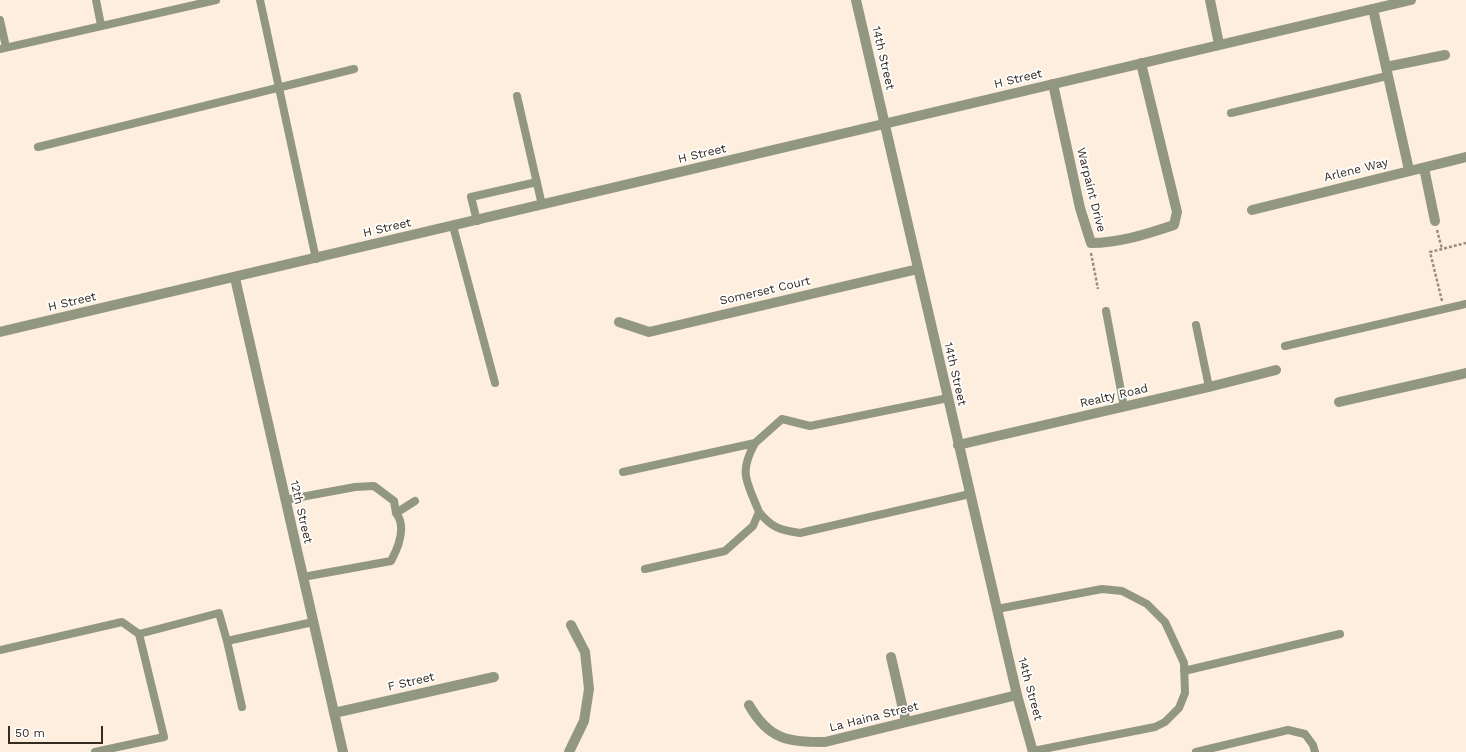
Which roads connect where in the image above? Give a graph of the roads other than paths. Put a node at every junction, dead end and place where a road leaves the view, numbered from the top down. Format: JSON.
{"nodes":[{"id":1,"x":96,"y":0,"type":"edge"},
{"id":2,"x":216,"y":0,"type":"edge"},
{"id":3,"x":260,"y":0,"type":"edge"},
{"id":4,"x":856,"y":0,"type":"edge"},
{"id":5,"x":1210,"y":0,"type":"edge"},
{"id":6,"x":1411,"y":0,"type":"edge"},
{"id":7,"x":203,"y":2,"type":"edge"},
{"id":8,"x":1373,"y":9,"type":"junction"},
{"id":9,"x":0,"y":20,"type":"edge"},
{"id":10,"x":101,"y":25,"type":"junction"},
{"id":11,"x":1220,"y":44,"type":"junction"},
{"id":12,"x":3,"y":48,"type":"edge"},
{"id":13,"x":1445,"y":55,"type":"dead end"},
{"id":14,"x":1140,"y":63,"type":"junction"},
{"id":15,"x":354,"y":69,"type":"dead end"},
{"id":16,"x":1386,"y":71,"type":"junction"},
{"id":17,"x":1053,"y":84,"type":"junction"},
{"id":18,"x":279,"y":88,"type":"junction"},
{"id":19,"x":517,"y":96,"type":"dead end"},
{"id":20,"x":1231,"y":113,"type":"dead end"},
{"id":21,"x":885,"y":124,"type":"junction"},
{"id":22,"x":38,"y":146,"type":"dead end"},
{"id":23,"x":1466,"y":157,"type":"edge"},
{"id":24,"x":1424,"y":168,"type":"junction"},
{"id":25,"x":1410,"y":170,"type":"junction"},
{"id":26,"x":537,"y":182,"type":"junction"},
{"id":27,"x":542,"y":205,"type":"junction"},
{"id":28,"x":1252,"y":210,"type":"dead end"},
{"id":29,"x":477,"y":220,"type":"junction"},
{"id":30,"x":1435,"y":221,"type":"road end"},
{"id":31,"x":453,"y":226,"type":"junction"},
{"id":32,"x":316,"y":259,"type":"junction"},
{"id":33,"x":918,"y":269,"type":"junction"},
{"id":34,"x":235,"y":278,"type":"junction"},
{"id":35,"x":1466,"y":304,"type":"edge"},
{"id":36,"x":1106,"y":311,"type":"dead end"},
{"id":37,"x":619,"y":322,"type":"dead end"},
{"id":38,"x":1196,"y":325,"type":"dead end"},
{"id":39,"x":0,"y":332,"type":"edge"},
{"id":40,"x":1285,"y":346,"type":"dead end"},
{"id":41,"x":1276,"y":370,"type":"dead end"},
{"id":42,"x":1466,"y":373,"type":"edge"},
{"id":43,"x":495,"y":383,"type":"dead end"},
{"id":44,"x":1209,"y":387,"type":"junction"},
{"id":45,"x":948,"y":398,"type":"junction"},
{"id":46,"x":1339,"y":402,"type":"dead end"},
{"id":47,"x":1124,"y":407,"type":"junction"},
{"id":48,"x":755,"y":443,"type":"junction"},
{"id":49,"x":958,"y":444,"type":"junction"},
{"id":50,"x":623,"y":472,"type":"dead end"},
{"id":51,"x":970,"y":494,"type":"junction"},
{"id":52,"x":285,"y":500,"type":"junction"},
{"id":53,"x":415,"y":501,"type":"dead end"},
{"id":54,"x":759,"y":512,"type":"junction"},
{"id":55,"x":396,"y":513,"type":"junction"},
{"id":56,"x":645,"y":568,"type":"dead end"},
{"id":57,"x":303,"y":577,"type":"junction"},
{"id":58,"x":997,"y":609,"type":"junction"},
{"id":59,"x":313,"y":622,"type":"junction"},
{"id":60,"x":571,"y":625,"type":"dead end"},
{"id":61,"x":139,"y":634,"type":"junction"},
{"id":62,"x":1340,"y":634,"type":"dead end"},
{"id":63,"x":227,"y":641,"type":"junction"},
{"id":64,"x":0,"y":650,"type":"edge"},
{"id":65,"x":891,"y":657,"type":"dead end"},
{"id":66,"x":1184,"y":671,"type":"junction"},
{"id":67,"x":494,"y":677,"type":"dead end"},
{"id":68,"x":1017,"y":695,"type":"junction"},
{"id":69,"x":749,"y":705,"type":"dead end"},
{"id":70,"x":242,"y":707,"type":"dead end"},
{"id":71,"x":334,"y":713,"type":"junction"},
{"id":72,"x":906,"y":722,"type":"junction"},
{"id":73,"x":95,"y":752,"type":"edge"},
{"id":74,"x":343,"y":752,"type":"edge"},
{"id":75,"x":569,"y":752,"type":"edge"},
{"id":76,"x":1033,"y":752,"type":"edge"},
{"id":77,"x":1196,"y":752,"type":"edge"},
{"id":78,"x":1315,"y":752,"type":"edge"}],
"edges":[{"from":1,"to":10,"type":"lane"},
{"from":2,"to":7,"type":"lane"},
{"from":3,"to":18,"type":"lane"},
{"from":4,"to":21,"type":"street","name":"14th Street"},
{"from":5,"to":11,"type":"street"},
{"from":6,"to":8,"type":"street","name":"H Street"},
{"from":7,"to":10,"type":"lane"},
{"from":8,"to":11,"type":"street","name":"H Street"},
{"from":8,"to":16,"type":"street"},
{"from":9,"to":12,"type":"lane"},
{"from":10,"to":12,"type":"lane"},
{"from":11,"to":14,"type":"street","name":"H Street"},
{"from":13,"to":16,"type":"street"},
{"from":14,"to":17,"type":"street","name":"H Street"},
{"from":14,"to":17,"type":"street","name":"Warpaint Drive"},
{"from":15,"to":18,"type":"lane"},
{"from":16,"to":20,"type":"lane"},
{"from":16,"to":25,"type":"street"},
{"from":17,"to":21,"type":"street","name":"H Street"},
{"from":18,"to":22,"type":"lane"},
{"from":18,"to":32,"type":"lane"},
{"from":19,"to":26,"type":"lane"},
{"from":21,"to":27,"type":"street","name":"H Street"},
{"from":21,"to":33,"type":"street","name":"14th Street"},
{"from":23,"to":24,"type":"street","name":"Arlene Way"},
{"from":24,"to":25,"type":"street","name":"Arlene Way"},
{"from":24,"to":30,"type":"street"},
{"from":25,"to":28,"type":"street","name":"Arlene Way"},
{"from":26,"to":27,"type":"lane"},
{"from":26,"to":29,"type":"lane"},
{"from":27,"to":29,"type":"street","name":"H Street"},
{"from":29,"to":31,"type":"street","name":"H Street"},
{"from":31,"to":32,"type":"street","name":"H Street"},
{"from":31,"to":43,"type":"lane"},
{"from":32,"to":34,"type":"street","name":"H Street"},
{"from":33,"to":37,"type":"street","name":"Somerset Court"},
{"from":33,"to":45,"type":"street","name":"14th Street"},
{"from":34,"to":39,"type":"street","name":"H Street"},
{"from":34,"to":52,"type":"street","name":"12th Street"},
{"from":35,"to":40,"type":"lane"},
{"from":36,"to":47,"type":"lane"},
{"from":38,"to":44,"type":"lane"},
{"from":41,"to":44,"type":"street","name":"Realty Road"},
{"from":42,"to":46,"type":"street"},
{"from":44,"to":47,"type":"street","name":"Realty Road"},
{"from":45,"to":48,"type":"lane"},
{"from":45,"to":49,"type":"street","name":"14th Street"},
{"from":47,"to":49,"type":"street","name":"Realty Road"},
{"from":48,"to":50,"type":"lane"},
{"from":48,"to":54,"type":"lane"},
{"from":49,"to":51,"type":"street","name":"14th Street"},
{"from":51,"to":54,"type":"lane"},
{"from":51,"to":58,"type":"street","name":"14th Street"},
{"from":52,"to":55,"type":"lane"},
{"from":52,"to":57,"type":"street","name":"12th Street"},
{"from":53,"to":55,"type":"lane"},
{"from":54,"to":56,"type":"lane"},
{"from":55,"to":57,"type":"lane"},
{"from":57,"to":59,"type":"street","name":"12th Street"},
{"from":58,"to":66,"type":"lane"},
{"from":58,"to":68,"type":"street","name":"14th Street"},
{"from":59,"to":63,"type":"lane"},
{"from":59,"to":71,"type":"street","name":"12th Street"},
{"from":60,"to":75,"type":"street"},
{"from":61,"to":63,"type":"lane"},
{"from":61,"to":64,"type":"lane"},
{"from":61,"to":73,"type":"lane"},
{"from":62,"to":66,"type":"lane"},
{"from":63,"to":70,"type":"lane"},
{"from":65,"to":72,"type":"street"},
{"from":66,"to":76,"type":"lane"},
{"from":67,"to":71,"type":"street","name":"F Street"},
{"from":68,"to":72,"type":"street","name":"La Haina Street"},
{"from":68,"to":76,"type":"street","name":"14th Street"},
{"from":69,"to":72,"type":"street","name":"La Haina Street"},
{"from":71,"to":74,"type":"street","name":"12th Street"},
{"from":77,"to":78,"type":"lane"}]}
